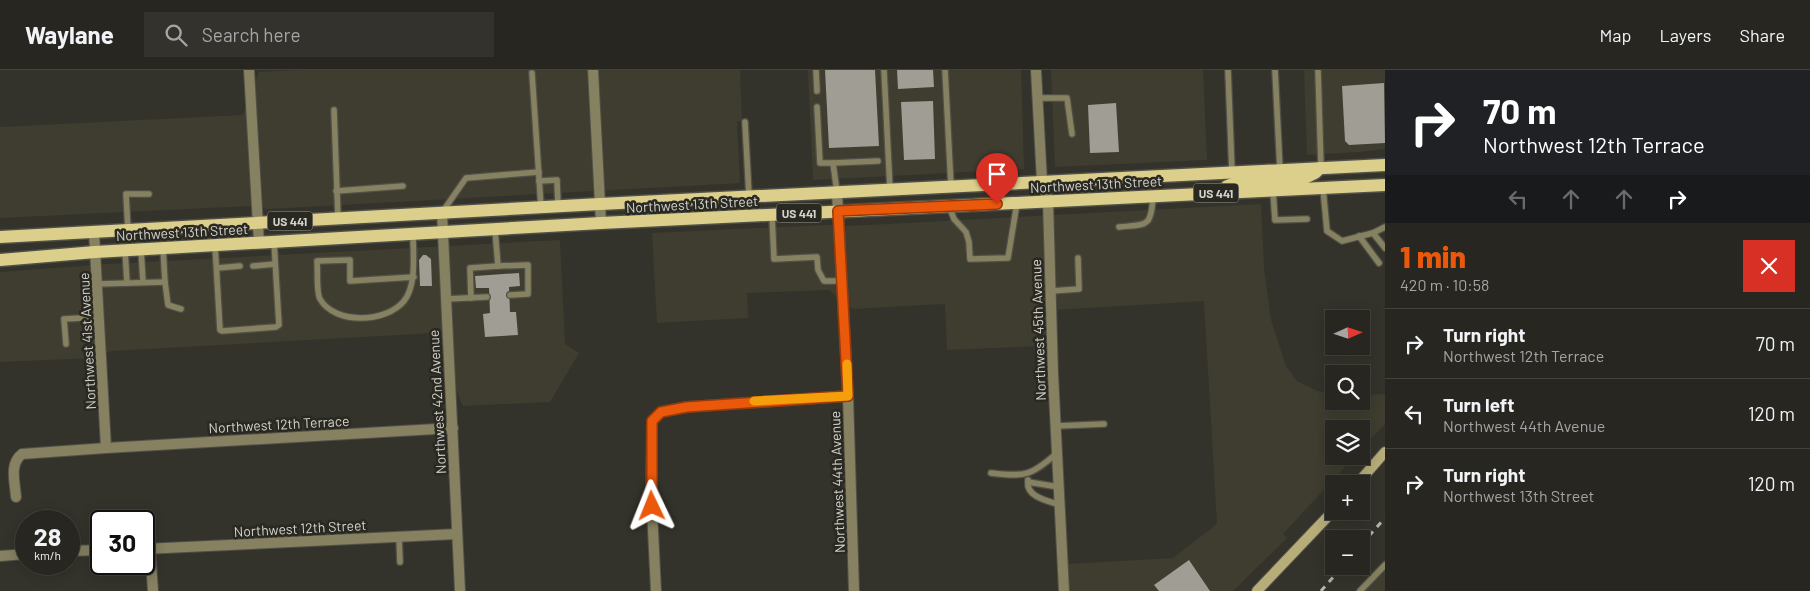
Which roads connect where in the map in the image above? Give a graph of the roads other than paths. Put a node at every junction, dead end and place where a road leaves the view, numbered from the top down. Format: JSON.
{"nodes":[{"id":1,"x":249,"y":70,"type":"edge"},
{"id":2,"x":593,"y":70,"type":"edge"},
{"id":3,"x":816,"y":70,"type":"edge"},
{"id":4,"x":884,"y":70,"type":"edge"},
{"id":5,"x":945,"y":70,"type":"edge"},
{"id":6,"x":1036,"y":70,"type":"edge"},
{"id":7,"x":1228,"y":70,"type":"edge"},
{"id":8,"x":1275,"y":70,"type":"edge"},
{"id":9,"x":1318,"y":70,"type":"edge"},
{"id":10,"x":532,"y":73,"type":"dead end"},
{"id":11,"x":817,"y":91,"type":"dead end"},
{"id":12,"x":1037,"y":98,"type":"junction"},
{"id":13,"x":817,"y":107,"type":"dead end"},
{"id":14,"x":334,"y":110,"type":"dead end"},
{"id":15,"x":745,"y":122,"type":"dead end"},
{"id":16,"x":1072,"y":134,"type":"dead end"},
{"id":17,"x":878,"y":161,"type":"dead end"},
{"id":18,"x":833,"y":163,"type":"junction"},
{"id":19,"x":1385,"y":165,"type":"edge"},
{"id":20,"x":1321,"y":167,"type":"junction"},
{"id":21,"x":1280,"y":170,"type":"junction"},
{"id":22,"x":1385,"y":171,"type":"edge"},
{"id":23,"x":539,"y":172,"type":"junction"},
{"id":24,"x":1232,"y":172,"type":"junction"},
{"id":25,"x":539,"y":181,"type":"junction"},
{"id":26,"x":1042,"y":182,"type":"junction"},
{"id":27,"x":1385,"y":185,"type":"edge"},
{"id":28,"x":403,"y":186,"type":"dead end"},
{"id":29,"x":951,"y":186,"type":"junction"},
{"id":30,"x":1323,"y":188,"type":"junction"},
{"id":31,"x":890,"y":189,"type":"junction"},
{"id":32,"x":1273,"y":190,"type":"junction"},
{"id":33,"x":336,"y":191,"type":"junction"},
{"id":34,"x":837,"y":192,"type":"junction"},
{"id":35,"x":1224,"y":193,"type":"junction"},
{"id":36,"x":149,"y":194,"type":"dead end"},
{"id":37,"x":748,"y":196,"type":"junction"},
{"id":38,"x":1153,"y":196,"type":"junction"},
{"id":39,"x":1048,"y":201,"type":"junction"},
{"id":40,"x":1016,"y":203,"type":"junction"},
{"id":41,"x":600,"y":204,"type":"junction"},
{"id":42,"x":558,"y":206,"type":"junction"},
{"id":43,"x":950,"y":206,"type":"junction"},
{"id":44,"x":541,"y":207,"type":"junction"},
{"id":45,"x":838,"y":211,"type":"junction"},
{"id":46,"x":442,"y":212,"type":"junction"},
{"id":47,"x":772,"y":215,"type":"junction"},
{"id":48,"x":338,"y":218,"type":"junction"},
{"id":49,"x":1307,"y":219,"type":"dead end"},
{"id":50,"x":258,"y":223,"type":"junction"},
{"id":51,"x":601,"y":223,"type":"junction"},
{"id":52,"x":1119,"y":226,"type":"dead end"},
{"id":53,"x":1385,"y":228,"type":"edge"},
{"id":54,"x":128,"y":230,"type":"junction"},
{"id":55,"x":496,"y":230,"type":"junction"},
{"id":56,"x":94,"y":232,"type":"junction"},
{"id":57,"x":1373,"y":232,"type":"junction"},
{"id":58,"x":442,"y":233,"type":"junction"},
{"id":59,"x":413,"y":234,"type":"junction"},
{"id":60,"x":1359,"y":236,"type":"junction"},
{"id":61,"x":0,"y":237,"type":"edge"},
{"id":62,"x":274,"y":242,"type":"junction"},
{"id":63,"x":258,"y":243,"type":"junction"},
{"id":64,"x":215,"y":245,"type":"junction"},
{"id":65,"x":163,"y":248,"type":"junction"},
{"id":66,"x":1385,"y":248,"type":"edge"},
{"id":67,"x":141,"y":249,"type":"junction"},
{"id":68,"x":125,"y":250,"type":"junction"},
{"id":69,"x":95,"y":252,"type":"junction"},
{"id":70,"x":1078,"y":258,"type":"dead end"},
{"id":71,"x":0,"y":260,"type":"edge"},
{"id":72,"x":1379,"y":263,"type":"dead end"},
{"id":73,"x":275,"y":264,"type":"junction"},
{"id":74,"x":240,"y":266,"type":"dead end"},
{"id":75,"x":253,"y":266,"type":"dead end"},
{"id":76,"x":498,"y":266,"type":"junction"},
{"id":77,"x":217,"y":268,"type":"junction"},
{"id":78,"x":414,"y":277,"type":"junction"},
{"id":79,"x":842,"y":281,"type":"junction"},
{"id":80,"x":143,"y":282,"type":"junction"},
{"id":81,"x":165,"y":282,"type":"junction"},
{"id":82,"x":127,"y":283,"type":"junction"},
{"id":83,"x":97,"y":284,"type":"junction"},
{"id":84,"x":1051,"y":290,"type":"junction"},
{"id":85,"x":510,"y":295,"type":"dead end"},
{"id":86,"x":487,"y":297,"type":"dead end"},
{"id":87,"x":471,"y":298,"type":"junction"},
{"id":88,"x":446,"y":299,"type":"junction"},
{"id":89,"x":181,"y":310,"type":"dead end"},
{"id":90,"x":99,"y":317,"type":"junction"},
{"id":91,"x":66,"y":344,"type":"dead end"},
{"id":92,"x":848,"y":396,"type":"junction"},
{"id":93,"x":1104,"y":424,"type":"dead end"},
{"id":94,"x":1056,"y":426,"type":"junction"},
{"id":95,"x":453,"y":428,"type":"junction"},
{"id":96,"x":106,"y":448,"type":"junction"},
{"id":97,"x":1057,"y":452,"type":"junction"},
{"id":98,"x":1385,"y":452,"type":"edge"},
{"id":99,"x":991,"y":473,"type":"dead end"},
{"id":100,"x":1029,"y":474,"type":"junction"},
{"id":101,"x":1365,"y":475,"type":"edge"},
{"id":102,"x":1028,"y":482,"type":"junction"},
{"id":103,"x":1059,"y":487,"type":"junction"},
{"id":104,"x":16,"y":497,"type":"dead end"},
{"id":105,"x":1060,"y":505,"type":"junction"},
{"id":106,"x":1325,"y":519,"type":"edge"},
{"id":107,"x":457,"y":534,"type":"junction"},
{"id":108,"x":399,"y":537,"type":"junction"},
{"id":109,"x":155,"y":549,"type":"edge"},
{"id":110,"x":15,"y":555,"type":"edge"},
{"id":111,"x":0,"y":556,"type":"edge"},
{"id":112,"x":400,"y":562,"type":"dead end"},
{"id":113,"x":1385,"y":565,"type":"edge"},
{"id":114,"x":151,"y":575,"type":"edge"},
{"id":115,"x":153,"y":591,"type":"edge"},
{"id":116,"x":460,"y":591,"type":"edge"},
{"id":117,"x":656,"y":591,"type":"edge"},
{"id":118,"x":854,"y":591,"type":"edge"},
{"id":119,"x":1064,"y":591,"type":"edge"},
{"id":120,"x":1257,"y":591,"type":"edge"},
{"id":121,"x":1360,"y":591,"type":"edge"}],
"edges":[{"from":1,"to":50,"type":"street"},
{"from":2,"to":41,"type":"street"},
{"from":3,"to":11,"type":"lane"},
{"from":4,"to":31,"type":"lane"},
{"from":5,"to":29,"type":"lane"},
{"from":6,"to":12,"type":"street","name":"Northwest 45th Avenue"},
{"from":7,"to":24,"type":"lane"},
{"from":8,"to":21,"type":"lane"},
{"from":9,"to":20,"type":"lane"},
{"from":10,"to":23,"type":"lane"},
{"from":12,"to":16,"type":"lane"},
{"from":12,"to":26,"type":"street","name":"Northwest 45th Avenue"},
{"from":13,"to":18,"type":"lane"},
{"from":14,"to":33,"type":"lane"},
{"from":15,"to":37,"type":"lane"},
{"from":17,"to":18,"type":"lane"},
{"from":18,"to":34,"type":"lane"},
{"from":19,"to":20,"type":"main road","name":"Northwest 13th Street","number":"US 441"},
{"from":20,"to":21,"type":"main road","name":"Northwest 13th Street","number":"US 441"},
{"from":20,"to":35,"type":"main road"},
{"from":21,"to":24,"type":"main road","name":"Northwest 13th Street","number":"US 441"},
{"from":22,"to":30,"type":"main road"},
{"from":23,"to":25,"type":"lane"},
{"from":23,"to":46,"type":"lane"},
{"from":24,"to":26,"type":"main road","name":"Northwest 13th Street","number":"US 441"},
{"from":25,"to":42,"type":"lane"},
{"from":25,"to":44,"type":"lane"},
{"from":26,"to":29,"type":"main road","name":"Northwest 13th Street","number":"US 441"},
{"from":26,"to":39,"type":"street","name":"Northwest 45th Avenue"},
{"from":27,"to":30,"type":"main road","name":"Northwest 13th Street","number":"US 441"},
{"from":28,"to":33,"type":"lane"},
{"from":29,"to":31,"type":"main road","name":"Northwest 13th Street","number":"US 441"},
{"from":30,"to":32,"type":"main road","name":"Northwest 13th Street","number":"US 441"},
{"from":30,"to":60,"type":"lane"},
{"from":31,"to":34,"type":"main road","name":"Northwest 13th Street","number":"US 441"},
{"from":32,"to":35,"type":"main road","name":"Northwest 13th Street","number":"US 441"},
{"from":32,"to":49,"type":"lane"},
{"from":33,"to":48,"type":"lane"},
{"from":34,"to":37,"type":"main road","name":"Northwest 13th Street","number":"US 441"},
{"from":34,"to":45,"type":"street","name":"Northwest 44th Avenue"},
{"from":35,"to":38,"type":"main road","name":"Northwest 13th Street","number":"US 441"},
{"from":36,"to":54,"type":"lane"},
{"from":37,"to":41,"type":"main road","name":"Northwest 13th Street","number":"US 441"},
{"from":38,"to":39,"type":"main road","name":"Northwest 13th Street","number":"US 441"},
{"from":38,"to":52,"type":"lane"},
{"from":39,"to":40,"type":"main road","name":"Northwest 13th Street","number":"US 441"},
{"from":39,"to":84,"type":"street","name":"Northwest 45th Avenue"},
{"from":40,"to":43,"type":"main road","name":"Northwest 13th Street","number":"US 441"},
{"from":40,"to":43,"type":"lane"},
{"from":41,"to":42,"type":"main road","name":"Northwest 13th Street","number":"US 441"},
{"from":41,"to":51,"type":"street"},
{"from":42,"to":44,"type":"main road","name":"Northwest 13th Street","number":"US 441"},
{"from":43,"to":45,"type":"main road","name":"Northwest 13th Street","number":"US 441"},
{"from":44,"to":46,"type":"main road","name":"Northwest 13th Street","number":"US 441"},
{"from":45,"to":47,"type":"main road","name":"Northwest 13th Street","number":"US 441"},
{"from":45,"to":79,"type":"street","name":"Northwest 44th Avenue"},
{"from":46,"to":48,"type":"main road","name":"Northwest 13th Street","number":"US 441"},
{"from":46,"to":58,"type":"street","name":"Northwest 42nd Avenue"},
{"from":47,"to":51,"type":"main road","name":"Northwest 13th Street","number":"US 441"},
{"from":47,"to":79,"type":"lane"},
{"from":48,"to":50,"type":"main road","name":"Northwest 13th Street","number":"US 441"},
{"from":50,"to":54,"type":"main road","name":"Northwest 13th Street","number":"US 441"},
{"from":50,"to":63,"type":"street"},
{"from":51,"to":55,"type":"main road","name":"Northwest 13th Street","number":"US 441"},
{"from":53,"to":57,"type":"lane"},
{"from":54,"to":56,"type":"main road","name":"Northwest 13th Street","number":"US 441"},
{"from":55,"to":58,"type":"main road","name":"Northwest 13th Street","number":"US 441"},
{"from":55,"to":76,"type":"lane"},
{"from":56,"to":61,"type":"main road","name":"Northwest 13th Street","number":"US 441"},
{"from":56,"to":69,"type":"street","name":"Northwest 41st Avenue"},
{"from":57,"to":60,"type":"lane"},
{"from":57,"to":66,"type":"lane"},
{"from":58,"to":59,"type":"main road","name":"Northwest 13th Street","number":"US 441"},
{"from":58,"to":88,"type":"street","name":"Northwest 42nd Avenue"},
{"from":59,"to":62,"type":"main road","name":"Northwest 13th Street","number":"US 441"},
{"from":59,"to":78,"type":"lane"},
{"from":60,"to":72,"type":"lane"},
{"from":62,"to":63,"type":"main road","name":"Northwest 13th Street","number":"US 441"},
{"from":62,"to":73,"type":"lane"},
{"from":63,"to":64,"type":"main road","name":"Northwest 13th Street","number":"US 441"},
{"from":64,"to":65,"type":"main road","name":"Northwest 13th Street","number":"US 441"},
{"from":64,"to":77,"type":"lane"},
{"from":65,"to":67,"type":"main road","name":"Northwest 13th Street","number":"US 441"},
{"from":65,"to":81,"type":"lane"},
{"from":67,"to":68,"type":"main road","name":"Northwest 13th Street","number":"US 441"},
{"from":67,"to":80,"type":"lane"},
{"from":68,"to":69,"type":"main road","name":"Northwest 13th Street","number":"US 441"},
{"from":68,"to":82,"type":"lane"},
{"from":69,"to":71,"type":"main road","name":"Northwest 13th Street","number":"US 441"},
{"from":69,"to":83,"type":"street","name":"Northwest 41st Avenue"},
{"from":70,"to":84,"type":"lane"},
{"from":73,"to":75,"type":"lane"},
{"from":73,"to":77,"type":"lane"},
{"from":74,"to":77,"type":"lane"},
{"from":76,"to":85,"type":"lane"},
{"from":76,"to":87,"type":"lane"},
{"from":78,"to":78,"type":"lane"},
{"from":79,"to":92,"type":"street","name":"Northwest 44th Avenue"},
{"from":80,"to":81,"type":"lane"},
{"from":80,"to":82,"type":"lane"},
{"from":81,"to":89,"type":"lane"},
{"from":82,"to":83,"type":"lane"},
{"from":83,"to":90,"type":"street","name":"Northwest 41st Avenue"},
{"from":84,"to":94,"type":"street","name":"Northwest 45th Avenue"},
{"from":86,"to":87,"type":"lane"},
{"from":87,"to":88,"type":"lane"},
{"from":88,"to":95,"type":"street","name":"Northwest 42nd Avenue"},
{"from":90,"to":91,"type":"lane"},
{"from":90,"to":96,"type":"street","name":"Northwest 41st Avenue"},
{"from":92,"to":117,"type":"street"},
{"from":92,"to":118,"type":"street","name":"Northwest 44th Avenue"},
{"from":93,"to":94,"type":"lane"},
{"from":94,"to":97,"type":"street","name":"Northwest 45th Avenue"},
{"from":95,"to":96,"type":"street","name":"Northwest 12th Terrace"},
{"from":95,"to":107,"type":"street","name":"Northwest 42nd Avenue"},
{"from":96,"to":104,"type":"street","name":"Northwest 12th Terrace"},
{"from":97,"to":100,"type":"lane"},
{"from":97,"to":103,"type":"street","name":"Northwest 45th Avenue"},
{"from":98,"to":101,"type":"main road"},
{"from":99,"to":100,"type":"lane"},
{"from":100,"to":102,"type":"lane"},
{"from":102,"to":103,"type":"lane"},
{"from":102,"to":105,"type":"lane"},
{"from":103,"to":105,"type":"street","name":"Northwest 45th Avenue"},
{"from":105,"to":119,"type":"street","name":"Northwest 45th Avenue"},
{"from":106,"to":120,"type":"main road"},
{"from":107,"to":108,"type":"street","name":"Northwest 12th Street"},
{"from":107,"to":116,"type":"street","name":"Northwest 42nd Avenue"},
{"from":108,"to":109,"type":"street","name":"Northwest 12th Street"},
{"from":108,"to":112,"type":"lane"},
{"from":110,"to":111,"type":"street"},
{"from":113,"to":121,"type":"lane"},
{"from":114,"to":115,"type":"street"}]}
